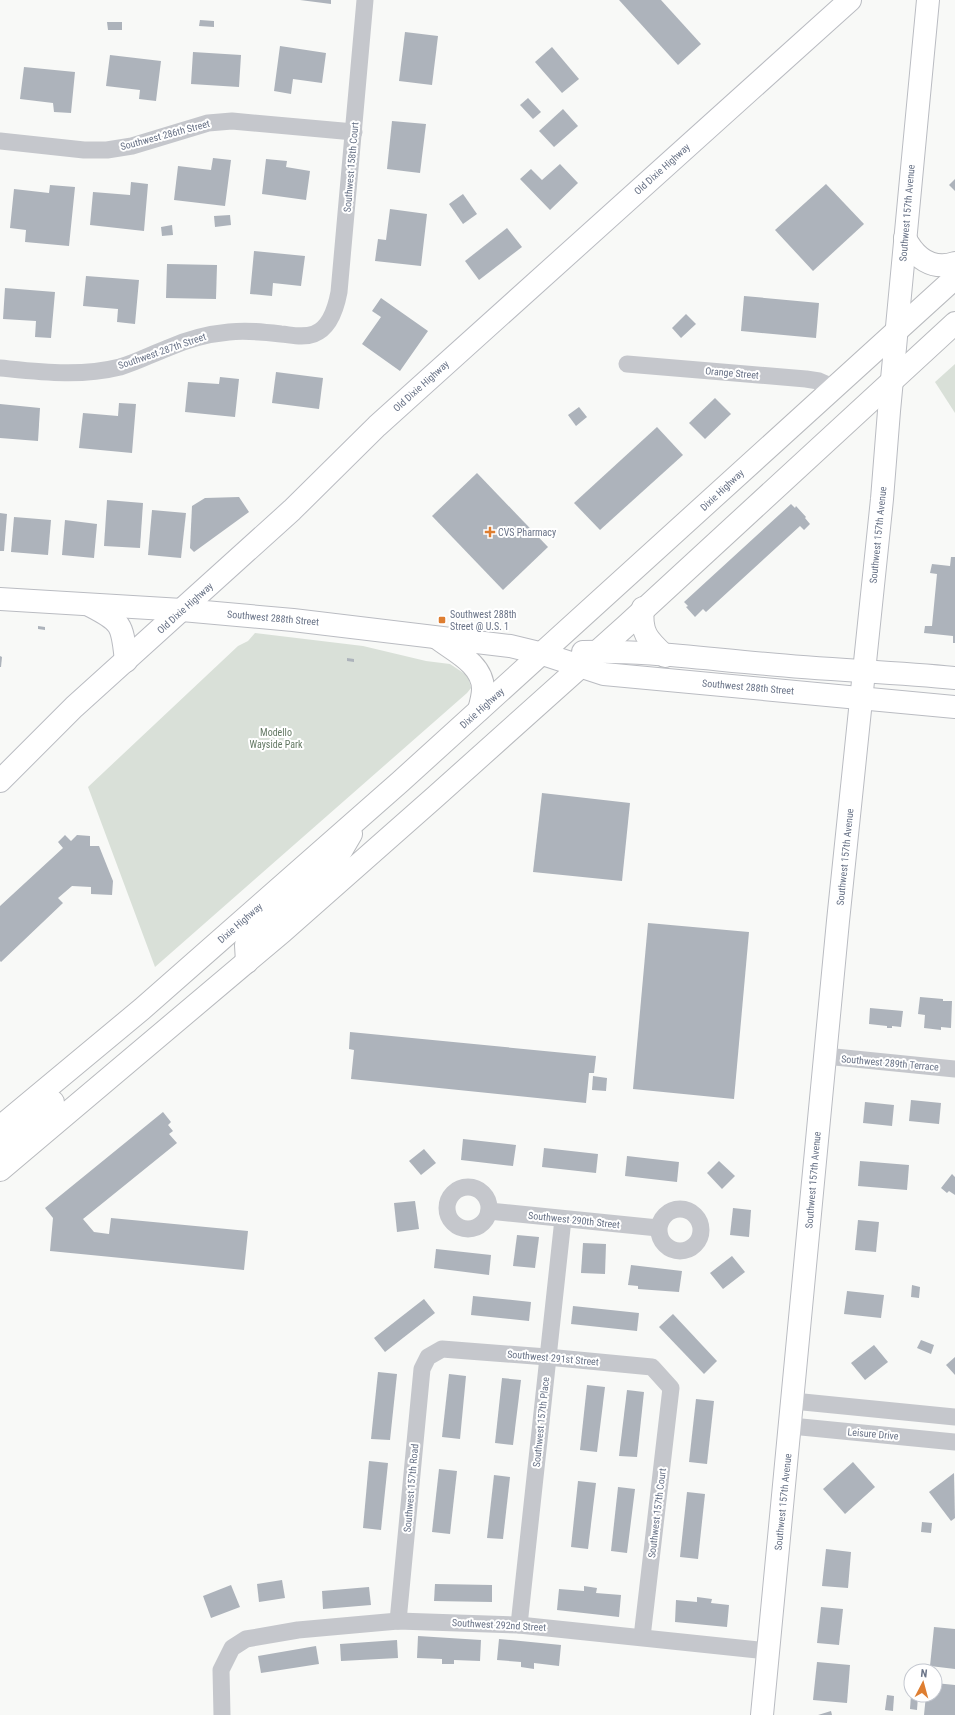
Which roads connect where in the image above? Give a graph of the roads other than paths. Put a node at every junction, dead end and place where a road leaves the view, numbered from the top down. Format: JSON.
{"nodes":[{"id":1,"x":366,"y":0,"type":"edge"},
{"id":2,"x":850,"y":0,"type":"edge"},
{"id":3,"x":928,"y":0,"type":"edge"},
{"id":4,"x":354,"y":132,"type":"junction"},
{"id":5,"x":0,"y":141,"type":"edge"},
{"id":6,"x":905,"y":238,"type":"junction"},
{"id":7,"x":955,"y":263,"type":"edge"},
{"id":8,"x":955,"y":278,"type":"edge"},
{"id":9,"x":955,"y":323,"type":"edge"},
{"id":10,"x":322,"y":329,"type":"joint"},
{"id":11,"x":896,"y":333,"type":"junction"},
{"id":12,"x":627,"y":364,"type":"dead end"},
{"id":13,"x":0,"y":368,"type":"edge"},
{"id":14,"x":892,"y":382,"type":"junction"},
{"id":15,"x":835,"y":388,"type":"junction"},
{"id":16,"x":0,"y":599,"type":"edge"},
{"id":17,"x":87,"y":604,"type":"junction"},
{"id":18,"x":644,"y":608,"type":"junction"},
{"id":19,"x":182,"y":610,"type":"junction"},
{"id":20,"x":437,"y":638,"type":"junction"},
{"id":21,"x":543,"y":654,"type":"junction"},
{"id":22,"x":665,"y":656,"type":"junction"},
{"id":23,"x":589,"y":659,"type":"junction"},
{"id":24,"x":126,"y":661,"type":"junction"},
{"id":25,"x":864,"y":671,"type":"junction"},
{"id":26,"x":955,"y":678,"type":"edge"},
{"id":27,"x":862,"y":698,"type":"junction"},
{"id":28,"x":955,"y":706,"type":"edge"},
{"id":29,"x":480,"y":710,"type":"junction"},
{"id":30,"x":1,"y":776,"type":"edge"},
{"id":31,"x":360,"y":817,"type":"junction"},
{"id":32,"x":246,"y":962,"type":"junction"},
{"id":33,"x":105,"y":1040,"type":"junction"},
{"id":34,"x":825,"y":1056,"type":"junction"},
{"id":35,"x":955,"y":1069,"type":"edge"},
{"id":36,"x":0,"y":1127,"type":"edge"},
{"id":37,"x":0,"y":1148,"type":"edge"},
{"id":38,"x":0,"y":1170,"type":"edge"},
{"id":39,"x":489,"y":1211,"type":"dead end"},
{"id":40,"x":563,"y":1219,"type":"junction"},
{"id":41,"x":658,"y":1228,"type":"dead end"},
{"id":42,"x":428,"y":1357,"type":"joint"},
{"id":43,"x":547,"y":1357,"type":"junction"},
{"id":44,"x":671,"y":1388,"type":"joint"},
{"id":45,"x":793,"y":1401,"type":"junction"},
{"id":46,"x":955,"y":1417,"type":"edge"},
{"id":47,"x":791,"y":1426,"type":"junction"},
{"id":48,"x":955,"y":1442,"type":"edge"},
{"id":49,"x":398,"y":1621,"type":"junction"},
{"id":50,"x":520,"y":1625,"type":"junction"},
{"id":51,"x":642,"y":1637,"type":"junction"},
{"id":52,"x":768,"y":1651,"type":"junction"},
{"id":53,"x":222,"y":1715,"type":"edge"},
{"id":54,"x":762,"y":1715,"type":"edge"}],
"edges":[{"from":1,"to":4,"type":"street","name":"Southwest 158th Court"},
{"from":2,"to":19,"type":"main road","name":"Old Dixie Highway"},
{"from":3,"to":6,"type":"main road","name":"Southwest 157th Avenue"},
{"from":4,"to":5,"type":"street","name":"Southwest 286th Street"},
{"from":4,"to":10,"type":"street","name":"Southwest 158th Court"},
{"from":6,"to":7,"type":"main road"},
{"from":6,"to":11,"type":"main road","name":"Southwest 157th Avenue"},
{"from":8,"to":11,"type":"main road","name":"Dixie Highway"},
{"from":9,"to":14,"type":"main road"},
{"from":10,"to":13,"type":"street","name":"Southwest 287th Street"},
{"from":11,"to":14,"type":"main road","name":"Southwest 157th Avenue"},
{"from":11,"to":15,"type":"main road","name":"Dixie Highway"},
{"from":12,"to":15,"type":"street","name":"Orange Street"},
{"from":14,"to":18,"type":"main road"},
{"from":14,"to":25,"type":"main road","name":"Southwest 157th Avenue"},
{"from":15,"to":21,"type":"main road","name":"Dixie Highway"},
{"from":16,"to":17,"type":"main road","name":"Southwest 288th Street"},
{"from":17,"to":19,"type":"main road","name":"Southwest 288th Street"},
{"from":17,"to":24,"type":"main road"},
{"from":18,"to":22,"type":"main road"},
{"from":18,"to":23,"type":"main road"},
{"from":19,"to":20,"type":"main road","name":"Southwest 288th Street"},
{"from":19,"to":24,"type":"main road","name":"Old Dixie Highway"},
{"from":20,"to":21,"type":"main road","name":"Southwest 288th Street"},
{"from":20,"to":29,"type":"main road"},
{"from":21,"to":23,"type":"main road","name":"Southwest 288th Street"},
{"from":21,"to":29,"type":"main road","name":"Dixie Highway"},
{"from":22,"to":23,"type":"main road","name":"Southwest 288th Street"},
{"from":22,"to":25,"type":"main road","name":"Southwest 288th Street"},
{"from":23,"to":27,"type":"main road","name":"Southwest 288th Street"},
{"from":23,"to":32,"type":"main road"},
{"from":24,"to":30,"type":"main road","name":"Old Dixie Highway"},
{"from":25,"to":26,"type":"main road","name":"Southwest 288th Street"},
{"from":25,"to":27,"type":"main road","name":"Southwest 157th Avenue"},
{"from":27,"to":28,"type":"main road","name":"Southwest 288th Street"},
{"from":27,"to":34,"type":"main road","name":"Southwest 157th Avenue"},
{"from":29,"to":31,"type":"main road","name":"Dixie Highway"},
{"from":31,"to":32,"type":"main road"},
{"from":31,"to":33,"type":"main road","name":"Dixie Highway"},
{"from":32,"to":38,"type":"main road"},
{"from":33,"to":36,"type":"main road","name":"Dixie Highway"},
{"from":33,"to":37,"type":"main road"},
{"from":34,"to":35,"type":"street","name":"Southwest 289th Terrace"},
{"from":34,"to":45,"type":"main road","name":"Southwest 157th Avenue"},
{"from":39,"to":40,"type":"street","name":"Southwest 290th Street"},
{"from":40,"to":41,"type":"street","name":"Southwest 290th Street"},
{"from":40,"to":43,"type":"street","name":"Southwest 157th Place"},
{"from":42,"to":43,"type":"street","name":"Southwest 291st Street"},
{"from":42,"to":49,"type":"street","name":"Southwest 157th Road"},
{"from":43,"to":44,"type":"street","name":"Southwest 291st Street"},
{"from":43,"to":50,"type":"street","name":"Southwest 157th Place"},
{"from":44,"to":51,"type":"street","name":"Southwest 157th Court"},
{"from":45,"to":46,"type":"street"},
{"from":45,"to":47,"type":"main road","name":"Southwest 157th Avenue"},
{"from":47,"to":48,"type":"street","name":"Leisure Drive"},
{"from":47,"to":52,"type":"main road","name":"Southwest 157th Avenue"},
{"from":49,"to":50,"type":"street","name":"Southwest 292nd Street"},
{"from":49,"to":53,"type":"street","name":"Southwest 292nd Street"},
{"from":50,"to":51,"type":"street","name":"Southwest 292nd Street"},
{"from":51,"to":52,"type":"street","name":"Southwest 292nd Street"},
{"from":52,"to":54,"type":"main road","name":"Southwest 157th Avenue"}]}
